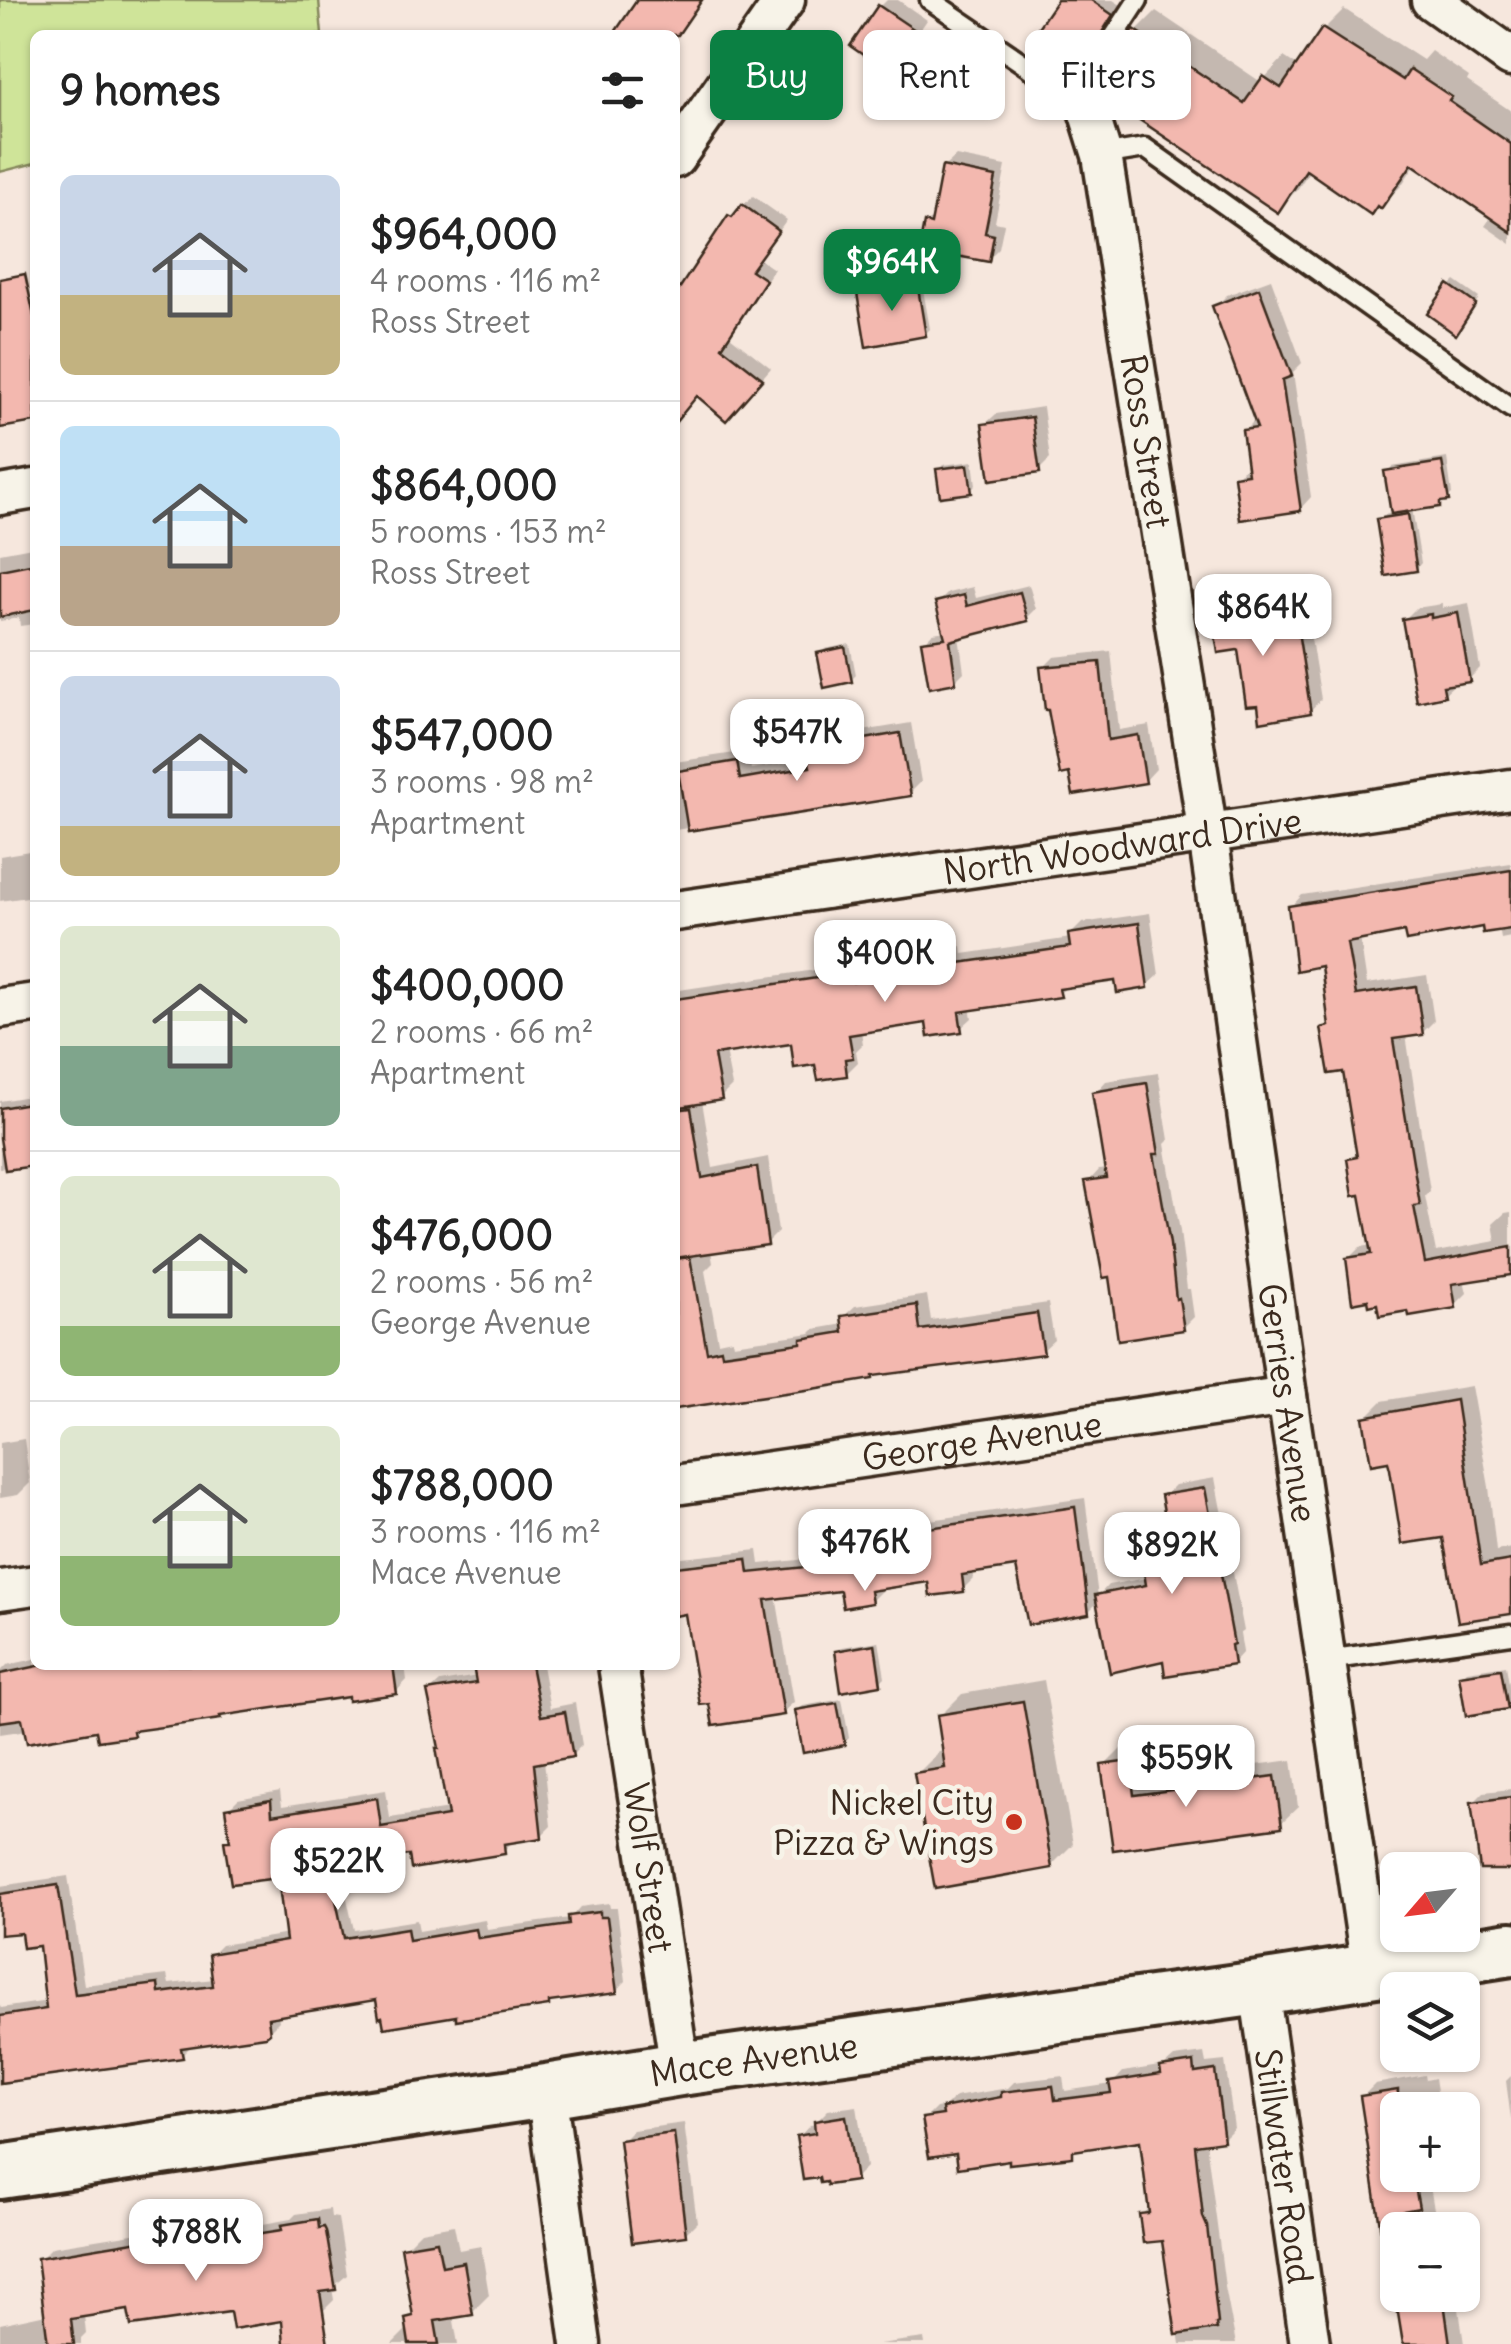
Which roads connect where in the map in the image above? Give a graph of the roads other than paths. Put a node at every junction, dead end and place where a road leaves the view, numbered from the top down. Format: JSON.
{"nodes":[{"id":1,"x":785,"y":0,"type":"edge"},
{"id":2,"x":930,"y":0,"type":"edge"},
{"id":3,"x":1138,"y":0,"type":"edge"},
{"id":4,"x":1431,"y":0,"type":"edge"},
{"id":5,"x":1118,"y":30,"type":"edge"},
{"id":6,"x":1511,"y":57,"type":"edge"},
{"id":7,"x":1025,"y":65,"type":"edge"},
{"id":8,"x":1091,"y":120,"type":"edge"},
{"id":9,"x":680,"y":151,"type":"edge"},
{"id":10,"x":1102,"y":155,"type":"junction"},
{"id":11,"x":1511,"y":408,"type":"edge"},
{"id":12,"x":30,"y":490,"type":"edge"},
{"id":13,"x":0,"y":495,"type":"edge"},
{"id":14,"x":1511,"y":789,"type":"edge"},
{"id":15,"x":1208,"y":835,"type":"junction"},
{"id":16,"x":680,"y":910,"type":"edge"},
{"id":17,"x":30,"y":1004,"type":"edge"},
{"id":18,"x":0,"y":1008,"type":"edge"},
{"id":19,"x":1287,"y":1396,"type":"junction"},
{"id":20,"x":680,"y":1483,"type":"edge"},
{"id":21,"x":30,"y":1586,"type":"edge"},
{"id":22,"x":0,"y":1590,"type":"edge"},
{"id":23,"x":1511,"y":1634,"type":"edge"},
{"id":24,"x":1327,"y":1660,"type":"junction"},
{"id":25,"x":619,"y":1670,"type":"edge"},
{"id":26,"x":1511,"y":1949,"type":"edge"},
{"id":27,"x":1371,"y":1969,"type":"junction"},
{"id":28,"x":1259,"y":1988,"type":"junction"},
{"id":29,"x":680,"y":2068,"type":"junction"},
{"id":30,"x":546,"y":2091,"type":"junction"},
{"id":31,"x":0,"y":2172,"type":"edge"},
{"id":32,"x":581,"y":2344,"type":"edge"},
{"id":33,"x":1310,"y":2344,"type":"edge"}],
"edges":[{"from":1,"to":9,"type":"street"},
{"from":2,"to":7,"type":"lane"},
{"from":3,"to":5,"type":"lane"},
{"from":4,"to":6,"type":"street"},
{"from":8,"to":10,"type":"street","name":"Ross Street"},
{"from":10,"to":11,"type":"lane"},
{"from":10,"to":15,"type":"street","name":"Ross Street"},
{"from":12,"to":13,"type":"street"},
{"from":14,"to":15,"type":"street","name":"North Woodward Drive"},
{"from":15,"to":16,"type":"street","name":"North Woodward Drive"},
{"from":15,"to":19,"type":"street","name":"Gerries Avenue"},
{"from":17,"to":18,"type":"street"},
{"from":19,"to":20,"type":"street","name":"George Avenue"},
{"from":19,"to":24,"type":"street","name":"Gerries Avenue"},
{"from":21,"to":22,"type":"street"},
{"from":23,"to":24,"type":"lane"},
{"from":24,"to":27,"type":"street","name":"Gerries Avenue"},
{"from":25,"to":29,"type":"street","name":"Wolf Street"},
{"from":26,"to":27,"type":"main road","name":"Mace Avenue"},
{"from":27,"to":28,"type":"main road","name":"Mace Avenue"},
{"from":28,"to":29,"type":"main road","name":"Mace Avenue"},
{"from":28,"to":33,"type":"street","name":"Stillwater Road"},
{"from":29,"to":30,"type":"main road","name":"Mace Avenue"},
{"from":30,"to":31,"type":"main road","name":"Mace Avenue"},
{"from":30,"to":32,"type":"street"}]}
